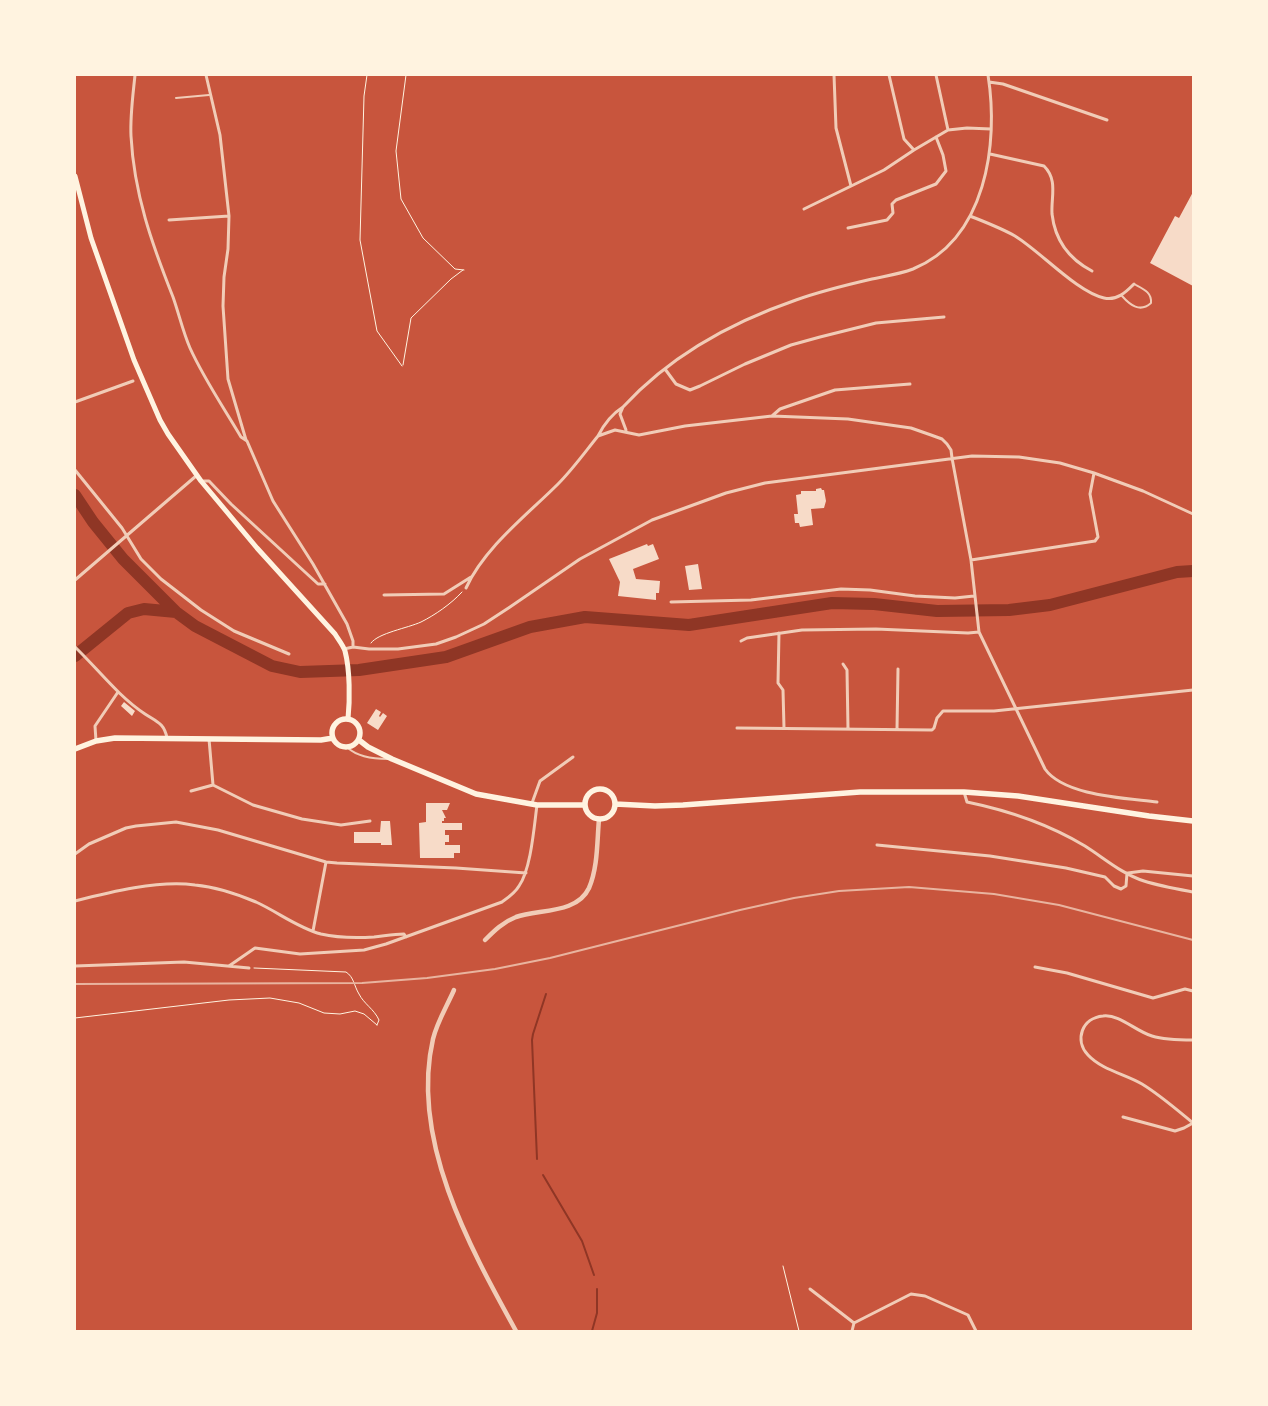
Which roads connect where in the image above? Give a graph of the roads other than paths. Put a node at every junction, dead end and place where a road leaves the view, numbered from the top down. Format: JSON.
{"nodes":[{"id":1,"x":135,"y":75,"type":"edge"},
{"id":2,"x":206,"y":75,"type":"edge"},
{"id":3,"x":834,"y":75,"type":"edge"},
{"id":4,"x":889,"y":75,"type":"edge"},
{"id":5,"x":936,"y":75,"type":"edge"},
{"id":6,"x":988,"y":75,"type":"edge"},
{"id":7,"x":989,"y":82,"type":"junction"},
{"id":8,"x":212,"y":95,"type":"junction"},
{"id":9,"x":176,"y":98,"type":"dead end"},
{"id":10,"x":1107,"y":120,"type":"dead end"},
{"id":11,"x":991,"y":129,"type":"junction"},
{"id":12,"x":948,"y":130,"type":"junction"},
{"id":13,"x":936,"y":137,"type":"junction"},
{"id":14,"x":914,"y":150,"type":"junction"},
{"id":15,"x":990,"y":154,"type":"junction"},
{"id":16,"x":75,"y":176,"type":"edge"},
{"id":17,"x":851,"y":186,"type":"junction"},
{"id":18,"x":804,"y":210,"type":"dead end"},
{"id":19,"x":229,"y":216,"type":"junction"},
{"id":20,"x":970,"y":216,"type":"junction"},
{"id":21,"x":169,"y":220,"type":"dead end"},
{"id":22,"x":848,"y":228,"type":"dead end"},
{"id":23,"x":1092,"y":271,"type":"dead end"},
{"id":24,"x":1134,"y":284,"type":"joint"},
{"id":25,"x":1122,"y":296,"type":"junction"},
{"id":26,"x":944,"y":316,"type":"dead end"},
{"id":27,"x":665,"y":369,"type":"junction"},
{"id":28,"x":133,"y":381,"type":"dead end"},
{"id":29,"x":910,"y":384,"type":"dead end"},
{"id":30,"x":75,"y":402,"type":"edge"},
{"id":31,"x":623,"y":407,"type":"junction"},
{"id":32,"x":772,"y":416,"type":"junction"},
{"id":33,"x":626,"y":431,"type":"junction"},
{"id":34,"x":598,"y":436,"type":"junction"},
{"id":35,"x":247,"y":441,"type":"junction"},
{"id":36,"x":952,"y":458,"type":"junction"},
{"id":37,"x":75,"y":470,"type":"edge"},
{"id":38,"x":1094,"y":473,"type":"junction"},
{"id":39,"x":196,"y":476,"type":"junction"},
{"id":40,"x":201,"y":481,"type":"junction"},
{"id":41,"x":1193,"y":514,"type":"edge"},
{"id":42,"x":127,"y":536,"type":"junction"},
{"id":43,"x":971,"y":560,"type":"junction"},
{"id":44,"x":471,"y":576,"type":"junction"},
{"id":45,"x":75,"y":580,"type":"edge"},
{"id":46,"x":325,"y":584,"type":"junction"},
{"id":47,"x":466,"y":588,"type":"road end"},
{"id":48,"x":384,"y":595,"type":"dead end"},
{"id":49,"x":974,"y":596,"type":"junction"},
{"id":50,"x":671,"y":602,"type":"dead end"},
{"id":51,"x":779,"y":632,"type":"junction"},
{"id":52,"x":979,"y":632,"type":"junction"},
{"id":53,"x":741,"y":641,"type":"dead end"},
{"id":54,"x":353,"y":647,"type":"junction"},
{"id":55,"x":76,"y":648,"type":"edge"},
{"id":56,"x":344,"y":649,"type":"junction"},
{"id":57,"x":289,"y":654,"type":"dead end"},
{"id":58,"x":843,"y":664,"type":"dead end"},
{"id":59,"x":898,"y":669,"type":"dead end"},
{"id":60,"x":1193,"y":690,"type":"edge"},
{"id":61,"x":118,"y":692,"type":"junction"},
{"id":62,"x":1016,"y":708,"type":"junction"},
{"id":63,"x":348,"y":719,"type":"junction"},
{"id":64,"x":737,"y":728,"type":"dead end"},
{"id":65,"x":784,"y":728,"type":"junction"},
{"id":66,"x":848,"y":729,"type":"junction"},
{"id":67,"x":897,"y":729,"type":"junction"},
{"id":68,"x":168,"y":738,"type":"junction"},
{"id":69,"x":333,"y":738,"type":"junction"},
{"id":70,"x":209,"y":739,"type":"junction"},
{"id":71,"x":359,"y":740,"type":"junction"},
{"id":72,"x":96,"y":741,"type":"junction"},
{"id":73,"x":348,"y":748,"type":"junction"},
{"id":74,"x":75,"y":749,"type":"edge"},
{"id":75,"x":573,"y":757,"type":"dead end"},
{"id":76,"x":392,"y":760,"type":"junction"},
{"id":77,"x":212,"y":785,"type":"junction"},
{"id":78,"x":191,"y":792,"type":"dead end"},
{"id":79,"x":964,"y":792,"type":"junction"},
{"id":80,"x":1156,"y":802,"type":"dead end"},
{"id":81,"x":534,"y":804,"type":"junction"},
{"id":82,"x":615,"y":804,"type":"junction"},
{"id":83,"x":585,"y":805,"type":"junction"},
{"id":84,"x":599,"y":819,"type":"junction"},
{"id":85,"x":370,"y":821,"type":"dead end"},
{"id":86,"x":1193,"y":821,"type":"edge"},
{"id":87,"x":877,"y":845,"type":"dead end"},
{"id":88,"x":75,"y":854,"type":"edge"},
{"id":89,"x":326,"y":862,"type":"junction"},
{"id":90,"x":526,"y":873,"type":"junction"},
{"id":91,"x":1127,"y":873,"type":"junction"},
{"id":92,"x":1193,"y":876,"type":"edge"},
{"id":93,"x":1193,"y":892,"type":"edge"},
{"id":94,"x":75,"y":901,"type":"edge"},
{"id":95,"x":313,"y":931,"type":"junction"},
{"id":96,"x":406,"y":937,"type":"junction"},
{"id":97,"x":485,"y":940,"type":"dead end"},
{"id":98,"x":75,"y":966,"type":"edge"},
{"id":99,"x":229,"y":966,"type":"junction"},
{"id":100,"x":1035,"y":967,"type":"dead end"},
{"id":101,"x":249,"y":968,"type":"road end"},
{"id":102,"x":454,"y":990,"type":"dead end"},
{"id":103,"x":1193,"y":991,"type":"edge"},
{"id":104,"x":1193,"y":1040,"type":"edge"},
{"id":105,"x":1124,"y":1117,"type":"dead end"},
{"id":106,"x":1193,"y":1123,"type":"edge"},
{"id":107,"x":810,"y":1289,"type":"dead end"},
{"id":108,"x":854,"y":1323,"type":"junction"},
{"id":109,"x":516,"y":1331,"type":"edge"},
{"id":110,"x":852,"y":1331,"type":"edge"},
{"id":111,"x":976,"y":1331,"type":"edge"}],
"edges":[{"from":1,"to":35,"type":"street"},
{"from":2,"to":8,"type":"street"},
{"from":3,"to":17,"type":"street"},
{"from":4,"to":14,"type":"street"},
{"from":5,"to":12,"type":"street"},
{"from":6,"to":7,"type":"street"},
{"from":7,"to":10,"type":"street"},
{"from":7,"to":11,"type":"street"},
{"from":8,"to":9,"type":"lane"},
{"from":8,"to":19,"type":"street"},
{"from":11,"to":12,"type":"street"},
{"from":11,"to":15,"type":"street"},
{"from":12,"to":13,"type":"street"},
{"from":13,"to":14,"type":"street"},
{"from":13,"to":22,"type":"street"},
{"from":14,"to":17,"type":"street"},
{"from":15,"to":20,"type":"street"},
{"from":15,"to":23,"type":"street"},
{"from":16,"to":39,"type":"main road"},
{"from":17,"to":18,"type":"street"},
{"from":19,"to":21,"type":"street"},
{"from":19,"to":35,"type":"street"},
{"from":20,"to":25,"type":"street"},
{"from":20,"to":27,"type":"street"},
{"from":24,"to":25,"type":"street"},
{"from":24,"to":25,"type":"lane"},
{"from":26,"to":27,"type":"street"},
{"from":27,"to":31,"type":"street"},
{"from":28,"to":30,"type":"street"},
{"from":29,"to":32,"type":"street"},
{"from":31,"to":33,"type":"street"},
{"from":31,"to":34,"type":"street"},
{"from":32,"to":33,"type":"street"},
{"from":32,"to":36,"type":"street"},
{"from":33,"to":34,"type":"street"},
{"from":34,"to":44,"type":"street"},
{"from":35,"to":46,"type":"street"},
{"from":36,"to":38,"type":"street"},
{"from":36,"to":43,"type":"street"},
{"from":36,"to":54,"type":"street"},
{"from":37,"to":42,"type":"street"},
{"from":38,"to":41,"type":"street"},
{"from":38,"to":43,"type":"street"},
{"from":39,"to":40,"type":"main road"},
{"from":39,"to":42,"type":"street"},
{"from":40,"to":46,"type":"street"},
{"from":40,"to":56,"type":"main road"},
{"from":42,"to":45,"type":"street"},
{"from":42,"to":57,"type":"street"},
{"from":43,"to":49,"type":"street"},
{"from":44,"to":47,"type":"street"},
{"from":44,"to":48,"type":"street"},
{"from":46,"to":54,"type":"street"},
{"from":49,"to":50,"type":"street"},
{"from":49,"to":52,"type":"street"},
{"from":51,"to":52,"type":"street"},
{"from":51,"to":53,"type":"street"},
{"from":51,"to":65,"type":"street"},
{"from":52,"to":62,"type":"street"},
{"from":54,"to":56,"type":"street"},
{"from":55,"to":61,"type":"street"},
{"from":56,"to":63,"type":"main road"},
{"from":58,"to":66,"type":"street"},
{"from":59,"to":67,"type":"street"},
{"from":60,"to":62,"type":"street"},
{"from":61,"to":68,"type":"street"},
{"from":61,"to":72,"type":"street"},
{"from":62,"to":67,"type":"street"},
{"from":62,"to":80,"type":"street"},
{"from":63,"to":69,"type":"main road"},
{"from":63,"to":71,"type":"main road"},
{"from":64,"to":65,"type":"street"},
{"from":65,"to":66,"type":"street"},
{"from":66,"to":67,"type":"street"},
{"from":68,"to":70,"type":"main road"},
{"from":68,"to":72,"type":"main road"},
{"from":69,"to":70,"type":"main road"},
{"from":69,"to":73,"type":"main road"},
{"from":70,"to":77,"type":"street"},
{"from":71,"to":73,"type":"main road"},
{"from":71,"to":76,"type":"main road"},
{"from":72,"to":74,"type":"main road"},
{"from":73,"to":76,"type":"lane"},
{"from":75,"to":81,"type":"street"},
{"from":76,"to":81,"type":"main road"},
{"from":77,"to":78,"type":"street"},
{"from":77,"to":85,"type":"street"},
{"from":79,"to":82,"type":"main road"},
{"from":79,"to":86,"type":"main road"},
{"from":79,"to":91,"type":"street"},
{"from":81,"to":83,"type":"main road"},
{"from":81,"to":90,"type":"street"},
{"from":82,"to":83,"type":"main road"},
{"from":82,"to":84,"type":"main road"},
{"from":83,"to":84,"type":"main road"},
{"from":84,"to":97,"type":"street"},
{"from":87,"to":91,"type":"street"},
{"from":88,"to":89,"type":"street"},
{"from":89,"to":90,"type":"street"},
{"from":89,"to":95,"type":"street"},
{"from":90,"to":96,"type":"street"},
{"from":91,"to":92,"type":"street"},
{"from":91,"to":93,"type":"street"},
{"from":94,"to":95,"type":"street"},
{"from":95,"to":96,"type":"street"},
{"from":96,"to":99,"type":"street"},
{"from":98,"to":99,"type":"street"},
{"from":99,"to":101,"type":"street"},
{"from":100,"to":103,"type":"street"},
{"from":102,"to":109,"type":"street"},
{"from":104,"to":106,"type":"street"},
{"from":105,"to":106,"type":"street"},
{"from":107,"to":108,"type":"street"},
{"from":108,"to":110,"type":"street"},
{"from":108,"to":111,"type":"street"}]}
